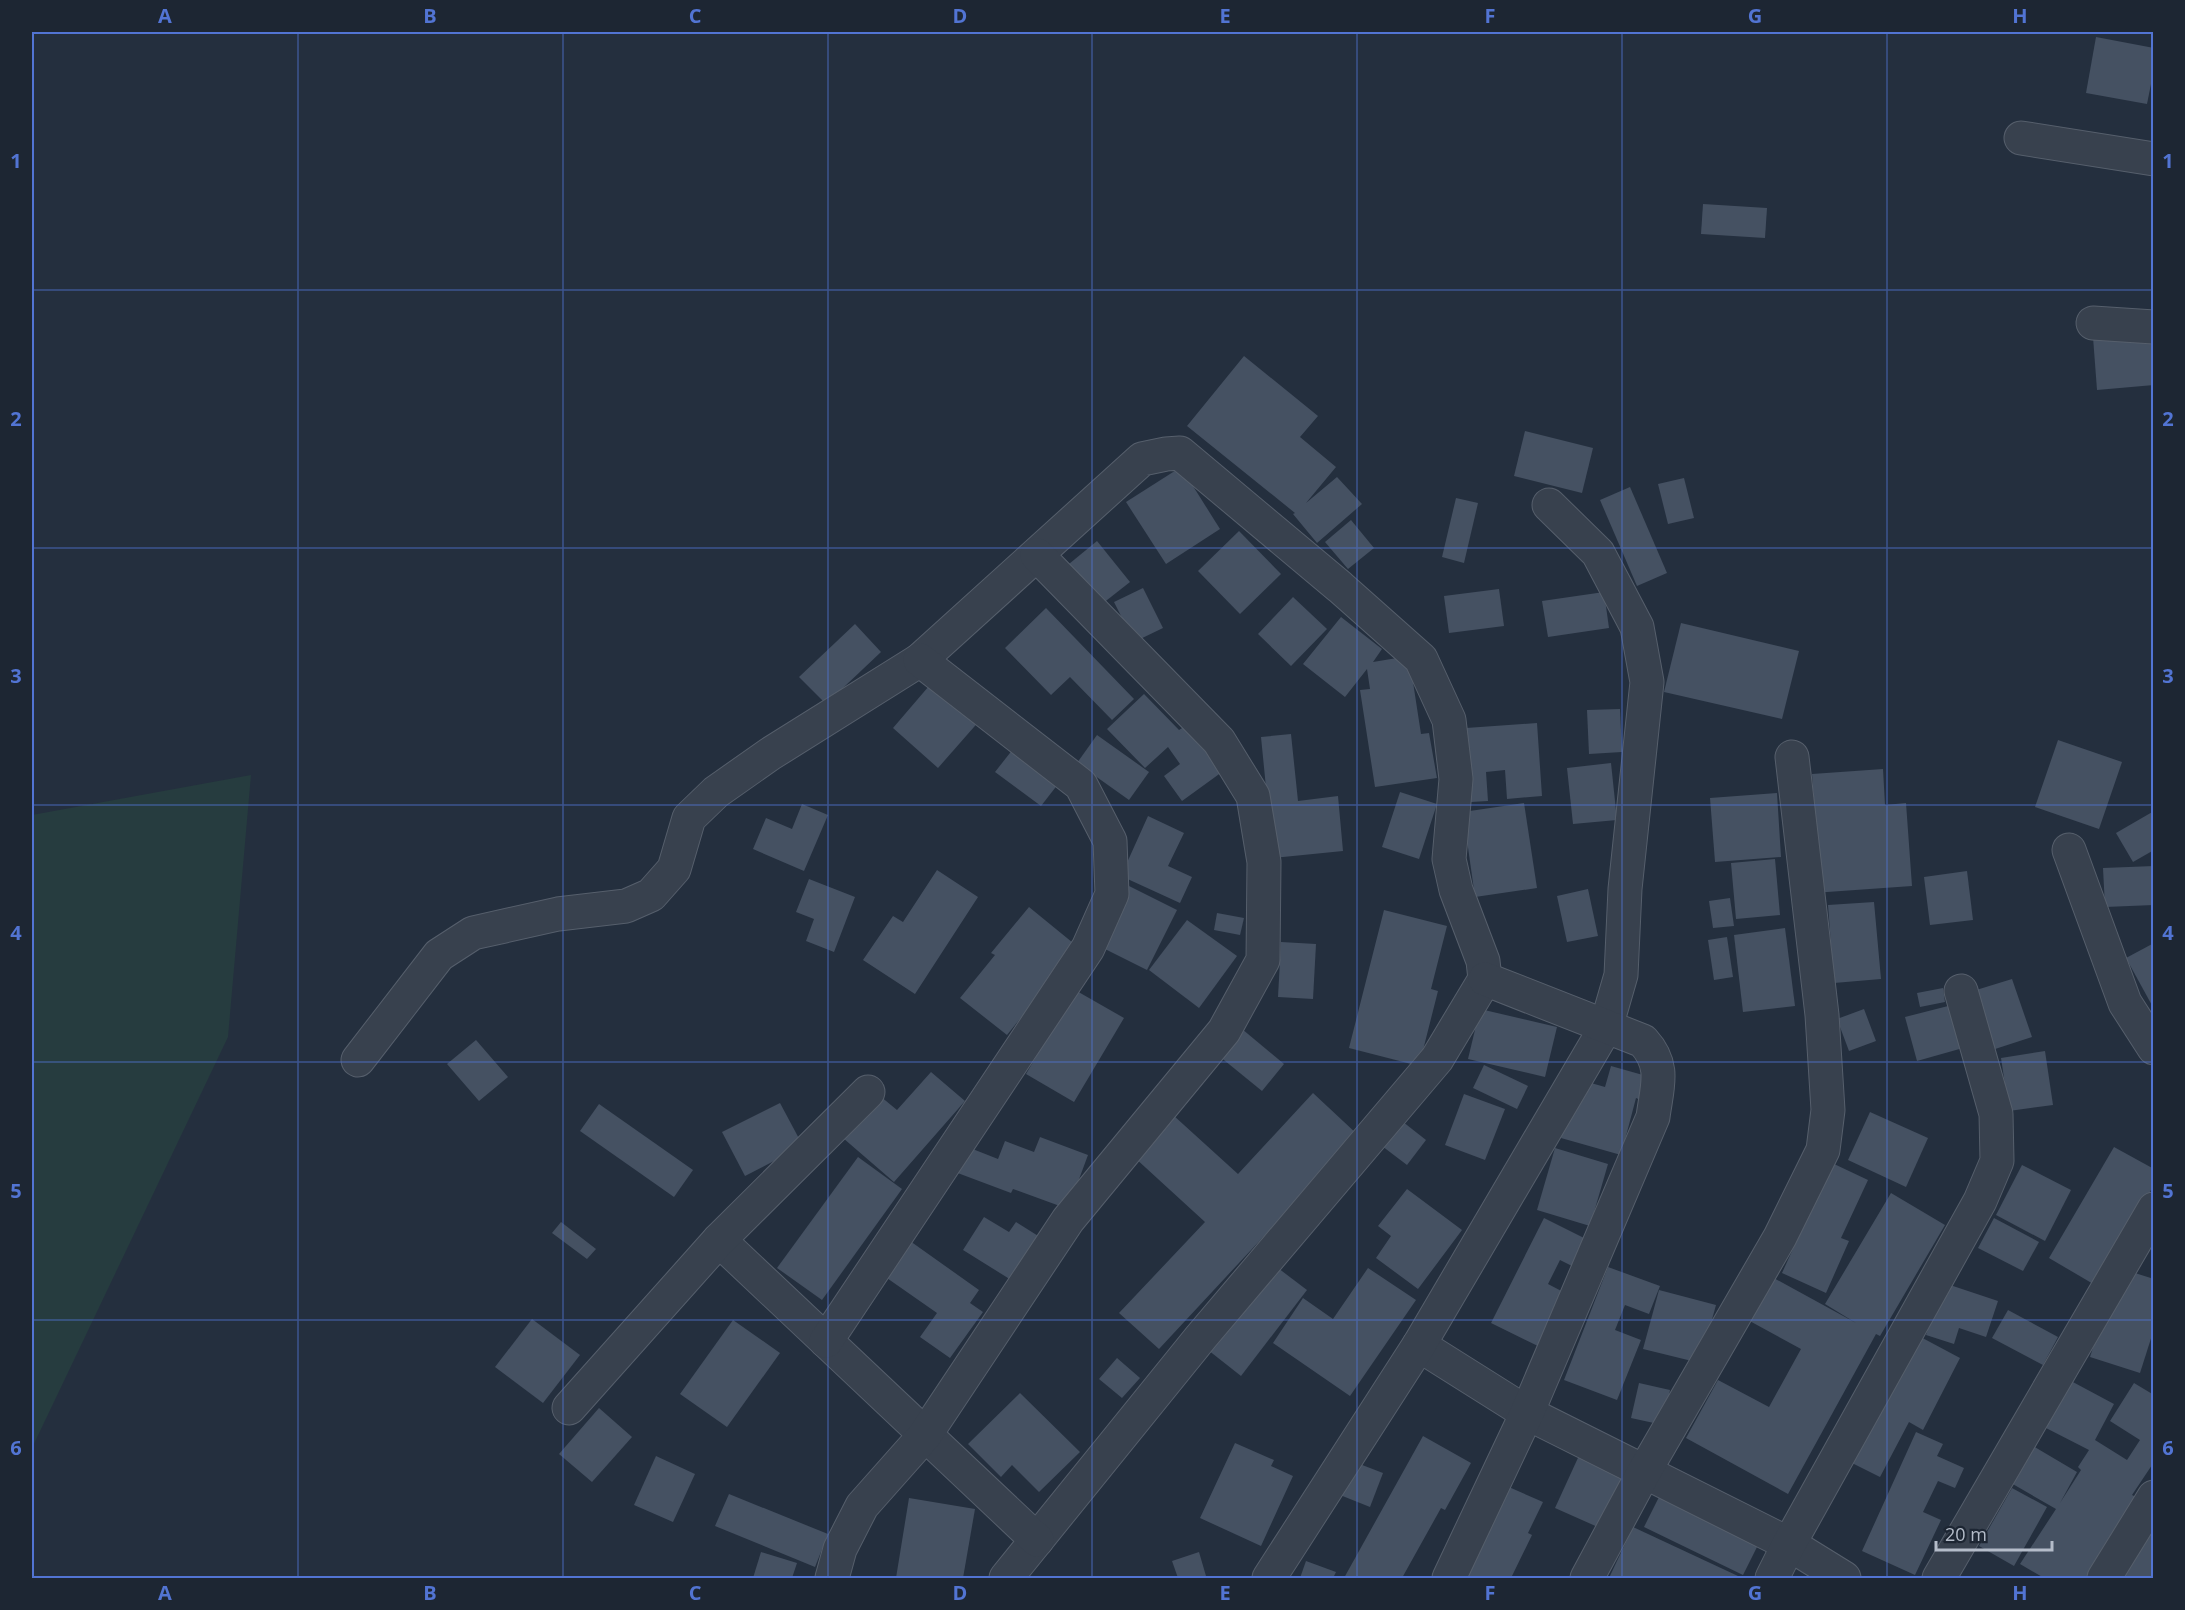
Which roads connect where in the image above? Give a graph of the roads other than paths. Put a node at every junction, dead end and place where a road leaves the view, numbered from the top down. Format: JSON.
{"nodes":[{"id":1,"x":2021,"y":138,"type":"dead end"},
{"id":2,"x":2154,"y":159,"type":"edge"},
{"id":3,"x":2093,"y":323,"type":"dead end"},
{"id":4,"x":2154,"y":327,"type":"edge"},
{"id":5,"x":1549,"y":505,"type":"dead end"},
{"id":6,"x":1037,"y":555,"type":"junction"},
{"id":7,"x":920,"y":660,"type":"junction"},
{"id":8,"x":1792,"y":757,"type":"dead end"},
{"id":9,"x":2069,"y":850,"type":"dead end"},
{"id":10,"x":1485,"y":979,"type":"junction"},
{"id":11,"x":1961,"y":991,"type":"dead end"},
{"id":12,"x":1606,"y":1027,"type":"junction"},
{"id":13,"x":2154,"y":1048,"type":"edge"},
{"id":14,"x":358,"y":1060,"type":"dead end"},
{"id":15,"x":868,"y":1092,"type":"dead end"},
{"id":16,"x":2154,"y":1209,"type":"edge"},
{"id":17,"x":719,"y":1240,"type":"junction"},
{"id":18,"x":826,"y":1341,"type":"junction"},
{"id":19,"x":1419,"y":1345,"type":"junction"},
{"id":20,"x":569,"y":1408,"type":"dead end"},
{"id":21,"x":1527,"y":1413,"type":"junction"},
{"id":22,"x":925,"y":1435,"type":"junction"},
{"id":23,"x":1644,"y":1472,"type":"junction"},
{"id":24,"x":2154,"y":1497,"type":"edge"},
{"id":25,"x":1037,"y":1540,"type":"junction"},
{"id":26,"x":1789,"y":1544,"type":"junction"},
{"id":27,"x":832,"y":1578,"type":"edge"},
{"id":28,"x":1006,"y":1578,"type":"edge"},
{"id":29,"x":1269,"y":1578,"type":"edge"},
{"id":30,"x":1449,"y":1578,"type":"edge"},
{"id":31,"x":1587,"y":1578,"type":"edge"},
{"id":32,"x":1772,"y":1578,"type":"edge"},
{"id":33,"x":1844,"y":1578,"type":"edge"},
{"id":34,"x":1939,"y":1578,"type":"edge"},
{"id":35,"x":2104,"y":1578,"type":"edge"}],
"edges":[{"from":1,"to":2,"type":"street"},
{"from":3,"to":4,"type":"street"},
{"from":5,"to":12,"type":"street"},
{"from":6,"to":7,"type":"street"},
{"from":6,"to":10,"type":"street"},
{"from":6,"to":22,"type":"street"},
{"from":7,"to":14,"type":"street"},
{"from":7,"to":18,"type":"street"},
{"from":8,"to":23,"type":"street"},
{"from":9,"to":13,"type":"street"},
{"from":10,"to":12,"type":"street"},
{"from":10,"to":25,"type":"street"},
{"from":11,"to":26,"type":"street"},
{"from":12,"to":19,"type":"street"},
{"from":12,"to":21,"type":"street"},
{"from":15,"to":17,"type":"street"},
{"from":16,"to":34,"type":"street"},
{"from":17,"to":18,"type":"street"},
{"from":17,"to":20,"type":"street"},
{"from":18,"to":22,"type":"street"},
{"from":19,"to":21,"type":"street"},
{"from":19,"to":29,"type":"street"},
{"from":21,"to":23,"type":"street"},
{"from":21,"to":30,"type":"street"},
{"from":22,"to":25,"type":"street"},
{"from":22,"to":27,"type":"street"},
{"from":23,"to":26,"type":"street"},
{"from":23,"to":31,"type":"street"},
{"from":24,"to":35,"type":"street"},
{"from":25,"to":28,"type":"street"},
{"from":26,"to":32,"type":"street"},
{"from":26,"to":33,"type":"street"}]}
